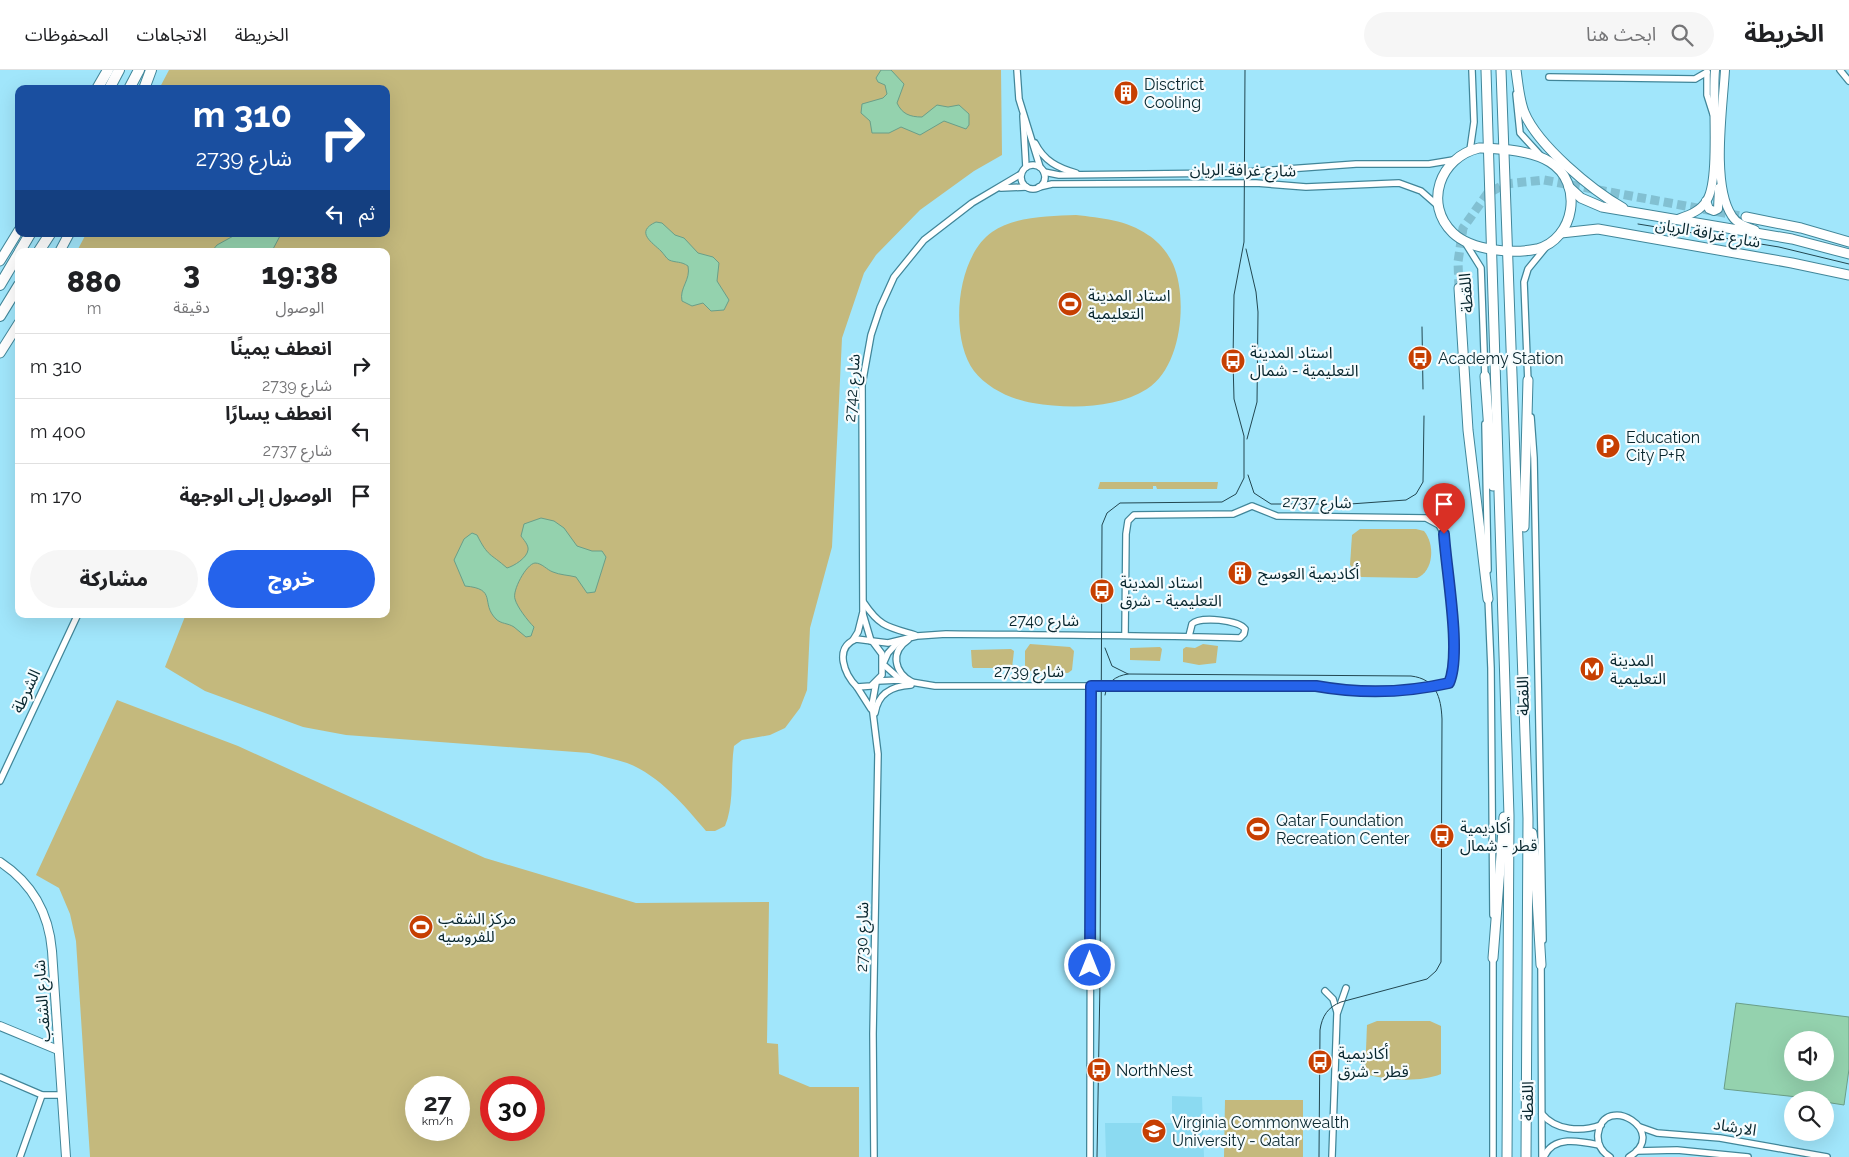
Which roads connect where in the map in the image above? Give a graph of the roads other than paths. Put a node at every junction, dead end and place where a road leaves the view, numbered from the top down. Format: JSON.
{"nodes":[{"id":1,"x":102,"y":70,"type":"edge"},
{"id":2,"x":108,"y":70,"type":"edge"},
{"id":3,"x":119,"y":70,"type":"edge"},
{"id":4,"x":139,"y":70,"type":"edge"},
{"id":5,"x":152,"y":70,"type":"edge"},
{"id":6,"x":1017,"y":70,"type":"edge"},
{"id":7,"x":1472,"y":70,"type":"edge"},
{"id":8,"x":1486,"y":70,"type":"edge"},
{"id":9,"x":1500,"y":70,"type":"edge"},
{"id":10,"x":1516,"y":70,"type":"edge"},
{"id":11,"x":1710,"y":70,"type":"edge"},
{"id":12,"x":1725,"y":70,"type":"edge"},
{"id":13,"x":1840,"y":70,"type":"edge"},
{"id":14,"x":1549,"y":76,"type":"dead end"},
{"id":15,"x":1695,"y":79,"type":"junction"},
{"id":16,"x":1849,"y":81,"type":"edge"},
{"id":17,"x":97,"y":85,"type":"edge"},
{"id":18,"x":99,"y":85,"type":"edge"},
{"id":19,"x":111,"y":85,"type":"edge"},
{"id":20,"x":131,"y":85,"type":"edge"},
{"id":21,"x":146,"y":85,"type":"edge"},
{"id":22,"x":1706,"y":86,"type":"junction"},
{"id":23,"x":1022,"y":114,"type":"junction"},
{"id":24,"x":1714,"y":116,"type":"junction"},
{"id":25,"x":1030,"y":132,"type":"junction"},
{"id":26,"x":1489,"y":149,"type":"junction"},
{"id":27,"x":1470,"y":150,"type":"junction"},
{"id":28,"x":1503,"y":150,"type":"junction"},
{"id":29,"x":1544,"y":159,"type":"junction"},
{"id":30,"x":1454,"y":160,"type":"junction"},
{"id":31,"x":1026,"y":167,"type":"junction"},
{"id":32,"x":1720,"y":169,"type":"junction"},
{"id":33,"x":1042,"y":170,"type":"junction"},
{"id":34,"x":1021,"y":174,"type":"junction"},
{"id":35,"x":1081,"y":174,"type":"junction"},
{"id":36,"x":1026,"y":187,"type":"junction"},
{"id":37,"x":1039,"y":187,"type":"junction"},
{"id":38,"x":1569,"y":187,"type":"junction"},
{"id":39,"x":996,"y":189,"type":"junction"},
{"id":40,"x":1706,"y":201,"type":"junction"},
{"id":41,"x":1438,"y":206,"type":"junction"},
{"id":42,"x":1628,"y":210,"type":"junction"},
{"id":43,"x":1746,"y":217,"type":"tunnel mouth"},
{"id":44,"x":1678,"y":219,"type":"junction"},
{"id":45,"x":1561,"y":233,"type":"junction"},
{"id":46,"x":1774,"y":236,"type":"junction"},
{"id":47,"x":15,"y":237,"type":"edge"},
{"id":48,"x":28,"y":237,"type":"edge"},
{"id":49,"x":48,"y":237,"type":"edge"},
{"id":50,"x":1464,"y":241,"type":"junction"},
{"id":51,"x":1849,"y":242,"type":"edge"},
{"id":52,"x":1550,"y":244,"type":"junction"},
{"id":53,"x":21,"y":248,"type":"edge"},
{"id":54,"x":41,"y":248,"type":"edge"},
{"id":55,"x":1493,"y":248,"type":"junction"},
{"id":56,"x":1507,"y":250,"type":"junction"},
{"id":57,"x":1849,"y":254,"type":"edge"},
{"id":58,"x":15,"y":259,"type":"edge"},
{"id":59,"x":0,"y":261,"type":"edge"},
{"id":60,"x":1849,"y":276,"type":"edge"},
{"id":61,"x":0,"y":285,"type":"edge"},
{"id":62,"x":1459,"y":288,"type":"tunnel mouth"},
{"id":63,"x":15,"y":292,"type":"edge"},
{"id":64,"x":0,"y":316,"type":"edge"},
{"id":65,"x":15,"y":329,"type":"edge"},
{"id":66,"x":0,"y":353,"type":"edge"},
{"id":67,"x":1485,"y":376,"type":"junction"},
{"id":68,"x":1528,"y":380,"type":"junction"},
{"id":69,"x":1488,"y":599,"type":"junction"},
{"id":70,"x":863,"y":602,"type":"junction"},
{"id":71,"x":1521,"y":604,"type":"junction"},
{"id":72,"x":1503,"y":606,"type":"junction"},
{"id":73,"x":863,"y":612,"type":"junction"},
{"id":74,"x":76,"y":618,"type":"edge"},
{"id":75,"x":1125,"y":634,"type":"junction"},
{"id":76,"x":917,"y":636,"type":"junction"},
{"id":77,"x":1189,"y":636,"type":"junction"},
{"id":78,"x":900,"y":640,"type":"junction"},
{"id":79,"x":851,"y":641,"type":"junction"},
{"id":80,"x":872,"y":642,"type":"junction"},
{"id":81,"x":884,"y":663,"type":"junction"},
{"id":82,"x":1451,"y":678,"type":"joint"},
{"id":83,"x":902,"y":681,"type":"junction"},
{"id":84,"x":877,"y":682,"type":"junction"},
{"id":85,"x":916,"y":684,"type":"junction"},
{"id":86,"x":1091,"y":686,"type":"junction"},
{"id":87,"x":858,"y":687,"type":"junction"},
{"id":88,"x":875,"y":718,"type":"junction"},
{"id":89,"x":1508,"y":762,"type":"junction"},
{"id":90,"x":0,"y":781,"type":"edge"},
{"id":91,"x":1528,"y":818,"type":"junction"},
{"id":92,"x":0,"y":862,"type":"edge"},
{"id":93,"x":0,"y":866,"type":"edge"},
{"id":94,"x":1493,"y":958,"type":"junction"},
{"id":95,"x":1540,"y":965,"type":"junction"},
{"id":96,"x":1346,"y":988,"type":"dead end"},
{"id":97,"x":1325,"y":991,"type":"dead end"},
{"id":98,"x":1338,"y":1014,"type":"junction"},
{"id":99,"x":54,"y":1015,"type":"junction"},
{"id":100,"x":0,"y":1026,"type":"edge"},
{"id":101,"x":57,"y":1049,"type":"junction"},
{"id":102,"x":0,"y":1077,"type":"edge"},
{"id":103,"x":42,"y":1094,"type":"junction"},
{"id":104,"x":58,"y":1095,"type":"junction"},
{"id":105,"x":1542,"y":1114,"type":"junction"},
{"id":106,"x":1601,"y":1125,"type":"junction"},
{"id":107,"x":1640,"y":1127,"type":"junction"},
{"id":108,"x":1599,"y":1145,"type":"junction"},
{"id":109,"x":1637,"y":1151,"type":"junction"},
{"id":110,"x":1607,"y":1156,"type":"edge"},
{"id":111,"x":20,"y":1157,"type":"edge"},
{"id":112,"x":62,"y":1157,"type":"edge"},
{"id":113,"x":66,"y":1157,"type":"edge"},
{"id":114,"x":874,"y":1157,"type":"edge"},
{"id":115,"x":1090,"y":1157,"type":"edge"},
{"id":116,"x":1332,"y":1157,"type":"edge"},
{"id":117,"x":1493,"y":1157,"type":"edge"},
{"id":118,"x":1507,"y":1157,"type":"edge"},
{"id":119,"x":1526,"y":1157,"type":"edge"},
{"id":120,"x":1543,"y":1157,"type":"edge"},
{"id":121,"x":1629,"y":1157,"type":"edge"},
{"id":122,"x":1748,"y":1157,"type":"edge"},
{"id":123,"x":1827,"y":1157,"type":"edge"}],
"edges":[{"from":1,"to":17,"type":"main road"},
{"from":2,"to":18,"type":"highway"},
{"from":3,"to":19,"type":"highway"},
{"from":4,"to":20,"type":"highway"},
{"from":5,"to":21,"type":"highway"},
{"from":6,"to":23,"type":"street"},
{"from":7,"to":27,"type":"street"},
{"from":8,"to":26,"type":"main road","name":"اللقطة"},
{"from":9,"to":28,"type":"main road","name":"اللقطة"},
{"from":10,"to":29,"type":"street"},
{"from":10,"to":42,"type":"main road"},
{"from":11,"to":15,"type":"street"},
{"from":11,"to":22,"type":"street"},
{"from":11,"to":24,"type":"street"},
{"from":12,"to":32,"type":"street"},
{"from":13,"to":16,"type":"street"},
{"from":14,"to":15,"type":"street"},
{"from":15,"to":22,"type":"street"},
{"from":22,"to":24,"type":"street"},
{"from":23,"to":25,"type":"street"},
{"from":23,"to":31,"type":"street"},
{"from":24,"to":40,"type":"street"},
{"from":25,"to":33,"type":"street"},
{"from":25,"to":35,"type":"street","name":"شارع غرافة الريان"},
{"from":26,"to":27,"type":"main road"},
{"from":26,"to":28,"type":"main road"},
{"from":26,"to":55,"type":"main road","name":"اللقطة"},
{"from":27,"to":30,"type":"main road"},
{"from":28,"to":29,"type":"main road"},
{"from":28,"to":56,"type":"main road","name":"اللقطة"},
{"from":29,"to":38,"type":"main road"},
{"from":30,"to":35,"type":"street","name":"شارع غرافة الريان"},
{"from":30,"to":41,"type":"main road"},
{"from":31,"to":33,"type":"street"},
{"from":31,"to":34,"type":"street"},
{"from":32,"to":40,"type":"street"},
{"from":32,"to":46,"type":"street"},
{"from":33,"to":35,"type":"street","name":"شارع غرافة الريان"},
{"from":33,"to":37,"type":"street"},
{"from":34,"to":36,"type":"street"},
{"from":34,"to":39,"type":"street","name":"شارع 2742"},
{"from":36,"to":37,"type":"street"},
{"from":36,"to":39,"type":"street","name":"شارع 2742"},
{"from":37,"to":41,"type":"street","name":"شارع غرافة الريان"},
{"from":38,"to":42,"type":"main road","name":"شارع غرافة الريان"},
{"from":38,"to":45,"type":"main road","name":"اللقطة"},
{"from":39,"to":70,"type":"street","name":"شارع 2742"},
{"from":40,"to":44,"type":"street"},
{"from":41,"to":50,"type":"main road","name":"اللقطة"},
{"from":42,"to":44,"type":"main road","name":"شارع غرافة الريان"},
{"from":43,"to":51,"type":"main road"},
{"from":44,"to":46,"type":"main road","name":"شارع غرافة الريان"},
{"from":45,"to":52,"type":"main road","name":"اللقطة"},
{"from":45,"to":60,"type":"main road","name":"شارع غرافة الريان"},
{"from":46,"to":57,"type":"main road","name":"شارع غرافة الريان"},
{"from":47,"to":59,"type":"main road"},
{"from":48,"to":53,"type":"highway"},
{"from":49,"to":54,"type":"highway"},
{"from":50,"to":55,"type":"main road"},
{"from":50,"to":67,"type":"street","name":"اللقطة"},
{"from":52,"to":56,"type":"main road"},
{"from":52,"to":68,"type":"street","name":"اللقطة"},
{"from":55,"to":56,"type":"main road"},
{"from":55,"to":72,"type":"main road","name":"اللقطة"},
{"from":56,"to":71,"type":"main road","name":"اللقطة"},
{"from":58,"to":61,"type":"highway"},
{"from":62,"to":69,"type":"main road"},
{"from":63,"to":64,"type":"highway"},
{"from":65,"to":66,"type":"main road"},
{"from":67,"to":69,"type":"street","name":"اللقطة"},
{"from":67,"to":72,"type":"main road"},
{"from":68,"to":71,"type":"main road"},
{"from":68,"to":95,"type":"street","name":"اللقطة"},
{"from":69,"to":94,"type":"street","name":"اللقطة"},
{"from":70,"to":73,"type":"street","name":"شارع 2742"},
{"from":70,"to":76,"type":"street"},
{"from":71,"to":91,"type":"main road","name":"اللقطة"},
{"from":72,"to":89,"type":"main road","name":"اللقطة"},
{"from":73,"to":79,"type":"street","name":"شارع 2742"},
{"from":73,"to":80,"type":"street","name":"شارع 2742"},
{"from":74,"to":90,"type":"street","name":"الشرطة"},
{"from":75,"to":76,"type":"street","name":"شارع 2740"},
{"from":75,"to":77,"type":"street","name":"شارع 2740"},
{"from":75,"to":82,"type":"street","name":"شارع 2737"},
{"from":76,"to":78,"type":"street","name":"شارع 2740"},
{"from":76,"to":85,"type":"street"},
{"from":77,"to":77,"type":"street","name":"شارع 2740"},
{"from":78,"to":80,"type":"street","name":"شارع 2740"},
{"from":78,"to":81,"type":"street"},
{"from":79,"to":80,"type":"street"},
{"from":79,"to":87,"type":"street"},
{"from":80,"to":81,"type":"street"},
{"from":81,"to":83,"type":"street","name":"شارع 2739"},
{"from":81,"to":84,"type":"street"},
{"from":82,"to":86,"type":"street","name":"شارع 2739"},
{"from":83,"to":84,"type":"street","name":"شارع 2739"},
{"from":83,"to":85,"type":"street","name":"شارع 2739"},
{"from":84,"to":87,"type":"street"},
{"from":84,"to":88,"type":"street","name":"شارع 2730"},
{"from":85,"to":86,"type":"street","name":"شارع 2739"},
{"from":85,"to":88,"type":"street"},
{"from":86,"to":115,"type":"street"},
{"from":87,"to":88,"type":"street","name":"شارع 2730"},
{"from":88,"to":114,"type":"street","name":"شارع 2730"},
{"from":89,"to":94,"type":"main road"},
{"from":89,"to":118,"type":"main road","name":"اللقطة"},
{"from":91,"to":95,"type":"main road"},
{"from":91,"to":119,"type":"main road","name":"اللقطة"},
{"from":92,"to":99,"type":"street","name":"شارع الشقب"},
{"from":93,"to":99,"type":"street","name":"شارع الشقب"},
{"from":94,"to":117,"type":"street","name":"اللقطة"},
{"from":95,"to":105,"type":"street","name":"اللقطة"},
{"from":96,"to":98,"type":"street"},
{"from":97,"to":98,"type":"street"},
{"from":98,"to":116,"type":"street"},
{"from":99,"to":101,"type":"street","name":"شارع الشقب"},
{"from":100,"to":101,"type":"street"},
{"from":101,"to":104,"type":"street","name":"شارع الشقب"},
{"from":101,"to":113,"type":"street","name":"شارع الشقب"},
{"from":102,"to":103,"type":"street"},
{"from":103,"to":104,"type":"street"},
{"from":103,"to":111,"type":"street"},
{"from":104,"to":112,"type":"street","name":"شارع الشقب"},
{"from":105,"to":106,"type":"street"},
{"from":105,"to":120,"type":"street","name":"اللقطة"},
{"from":106,"to":107,"type":"street","name":"الارشاد"},
{"from":106,"to":108,"type":"street"},
{"from":107,"to":109,"type":"street"},
{"from":107,"to":123,"type":"street","name":"الارشاد"},
{"from":108,"to":110,"type":"street"},
{"from":108,"to":120,"type":"street"},
{"from":109,"to":121,"type":"street"},
{"from":109,"to":122,"type":"street","name":"الارشاد"}]}
